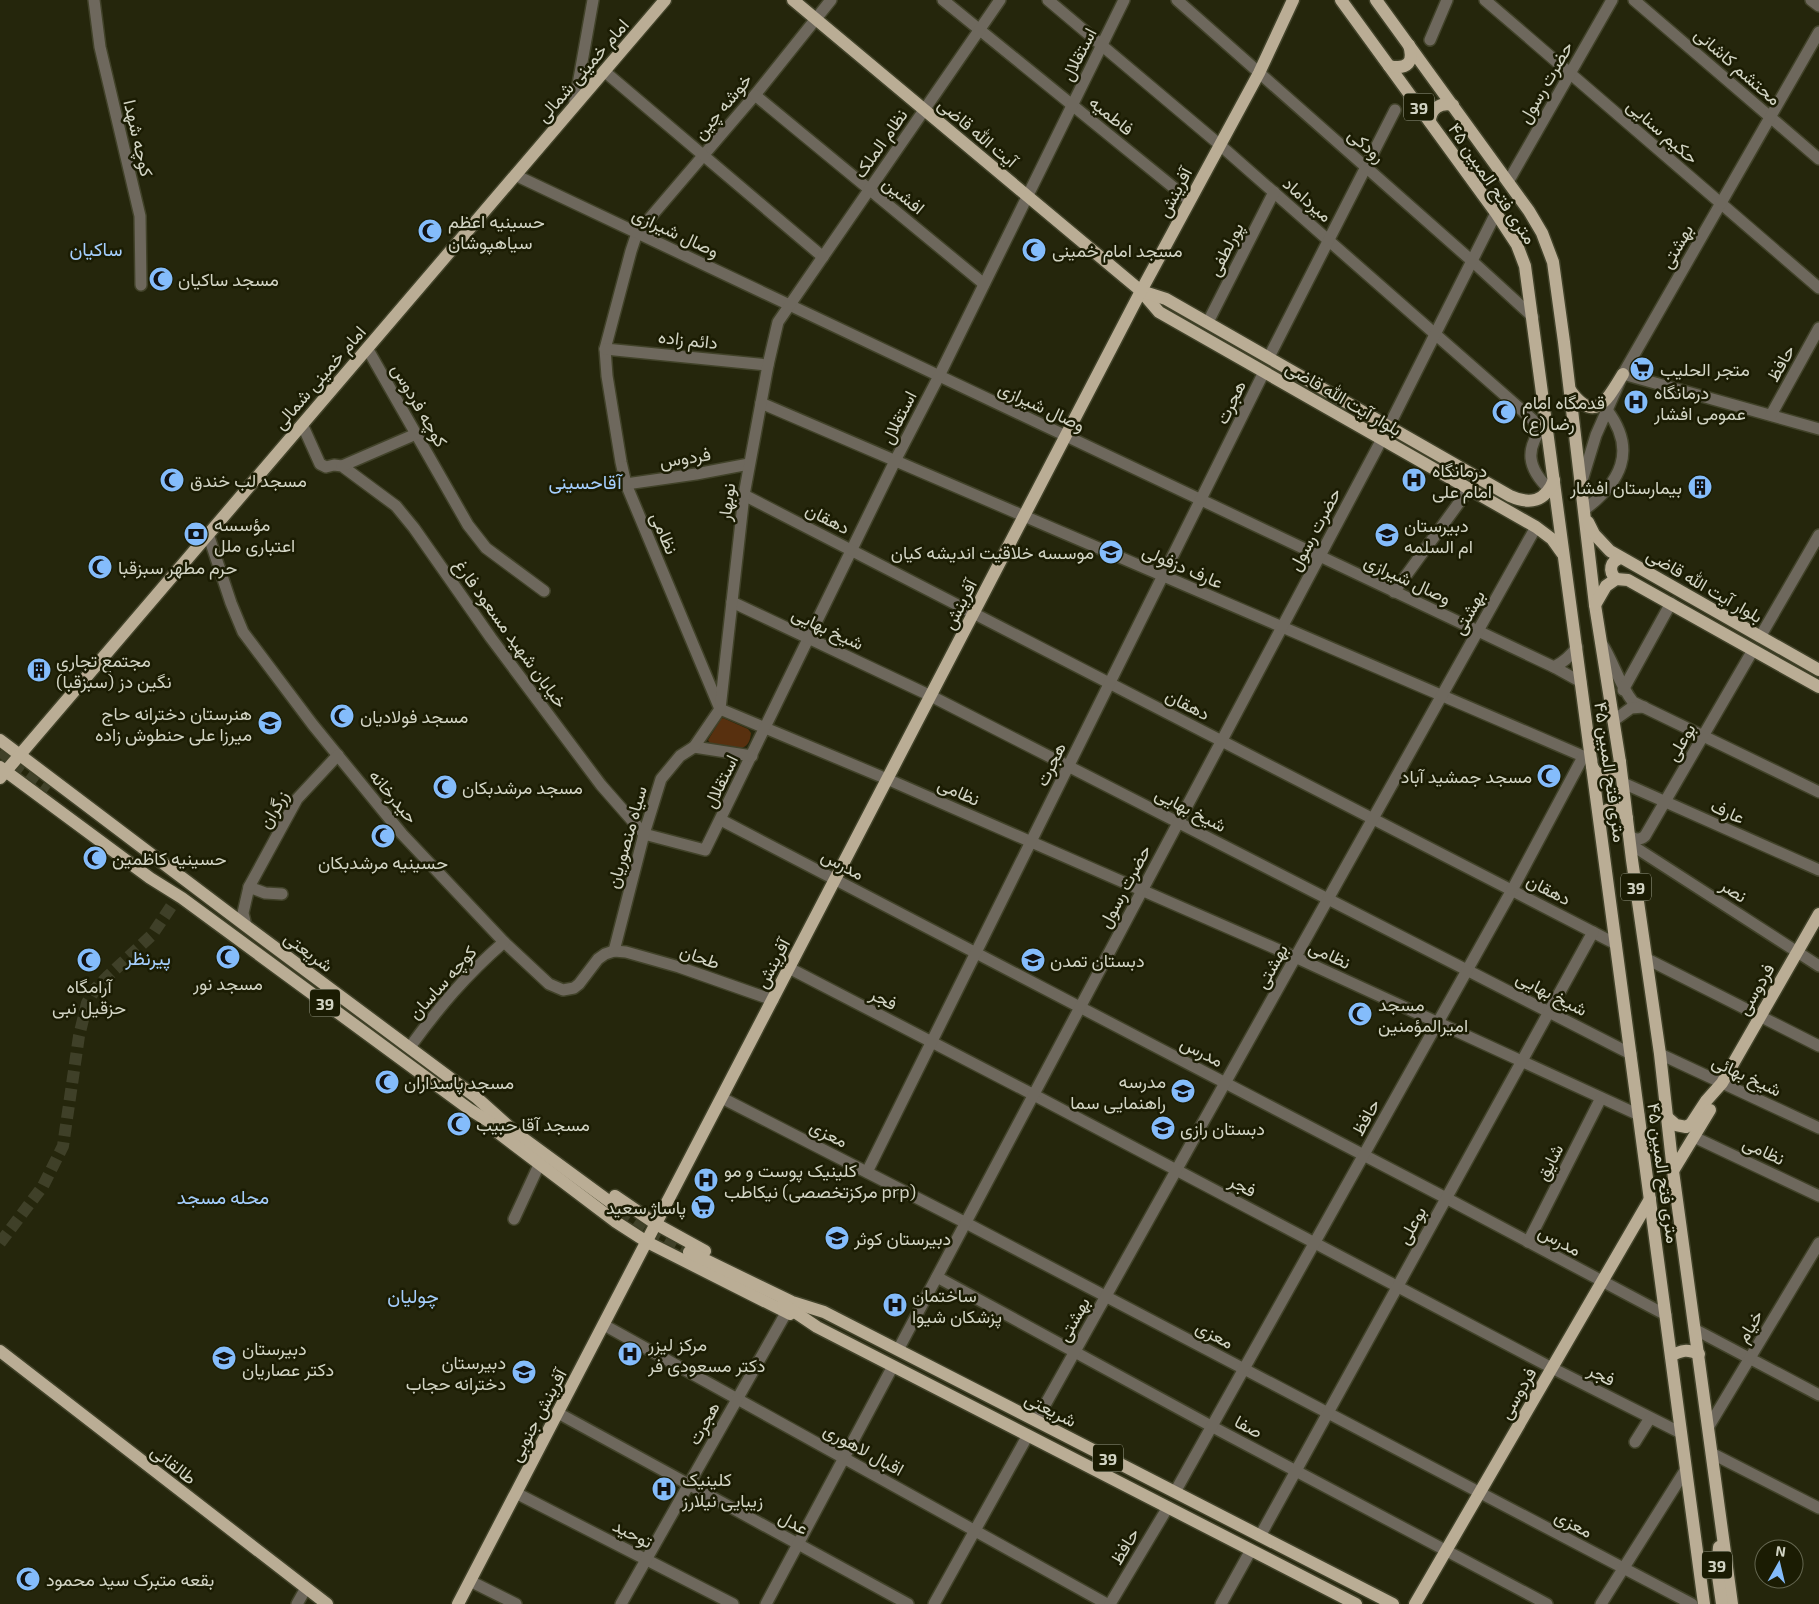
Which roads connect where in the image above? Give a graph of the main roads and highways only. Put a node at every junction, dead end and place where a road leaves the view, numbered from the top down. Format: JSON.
{"nodes":[{"id":1,"x":665,"y":0,"type":"edge"},
{"id":2,"x":793,"y":0,"type":"edge"},
{"id":3,"x":1293,"y":0,"type":"edge"},
{"id":4,"x":1341,"y":0,"type":"edge"},
{"id":5,"x":1376,"y":0,"type":"edge"},
{"id":6,"x":1409,"y":45,"type":"junction"},
{"id":7,"x":1390,"y":66,"type":"junction"},
{"id":8,"x":1453,"y":105,"type":"junction"},
{"id":9,"x":1430,"y":122,"type":"junction"},
{"id":10,"x":1141,"y":291,"type":"junction"},
{"id":11,"x":1624,"y":374,"type":"road end"},
{"id":12,"x":1569,"y":390,"type":"junction"},
{"id":13,"x":1388,"y":426,"type":"junction"},
{"id":14,"x":1382,"y":439,"type":"junction"},
{"id":15,"x":1552,"y":485,"type":"junction"},
{"id":16,"x":1584,"y":514,"type":"junction"},
{"id":17,"x":1565,"y":558,"type":"junction"},
{"id":18,"x":1621,"y":558,"type":"junction"},
{"id":19,"x":1616,"y":579,"type":"junction"},
{"id":20,"x":1595,"y":605,"type":"junction"},
{"id":21,"x":1800,"y":660,"type":"junction"},
{"id":22,"x":1819,"y":670,"type":"edge"},
{"id":23,"x":1793,"y":672,"type":"junction"},
{"id":24,"x":1819,"y":687,"type":"edge"},
{"id":25,"x":0,"y":740,"type":"edge"},
{"id":26,"x":20,"y":754,"type":"junction"},
{"id":27,"x":1589,"y":761,"type":"junction"},
{"id":28,"x":1620,"y":762,"type":"junction"},
{"id":29,"x":2,"y":772,"type":"edge"},
{"id":30,"x":1627,"y":818,"type":"junction"},
{"id":31,"x":1600,"y":823,"type":"junction"},
{"id":32,"x":191,"y":886,"type":"junction"},
{"id":33,"x":182,"y":898,"type":"junction"},
{"id":34,"x":1819,"y":914,"type":"edge"},
{"id":35,"x":1722,"y":1083,"type":"junction"},
{"id":36,"x":469,"y":1109,"type":"junction"},
{"id":37,"x":1668,"y":1118,"type":"junction"},
{"id":38,"x":1673,"y":1171,"type":"junction"},
{"id":39,"x":1650,"y":1199,"type":"junction"},
{"id":40,"x":621,"y":1213,"type":"junction"},
{"id":41,"x":656,"y":1224,"type":"junction"},
{"id":42,"x":647,"y":1242,"type":"junction"},
{"id":43,"x":688,"y":1253,"type":"junction"},
{"id":44,"x":817,"y":1327,"type":"junction"},
{"id":45,"x":0,"y":1351,"type":"edge"},
{"id":46,"x":1699,"y":1354,"type":"junction"},
{"id":47,"x":1671,"y":1356,"type":"junction"},
{"id":48,"x":1720,"y":1526,"type":"junction"},
{"id":49,"x":1694,"y":1530,"type":"junction"},
{"id":50,"x":327,"y":1604,"type":"edge"},
{"id":51,"x":458,"y":1604,"type":"edge"},
{"id":52,"x":1356,"y":1604,"type":"edge"},
{"id":53,"x":1393,"y":1604,"type":"edge"},
{"id":54,"x":1415,"y":1604,"type":"edge"},
{"id":55,"x":1704,"y":1604,"type":"edge"},
{"id":56,"x":1712,"y":1604,"type":"edge"},
{"id":57,"x":1722,"y":1604,"type":"edge"},
{"id":58,"x":1732,"y":1604,"type":"edge"}],
"edges":[{"from":1,"to":26,"type":"main road","name":"امام خمینی شمالی"},
{"from":2,"to":10,"type":"main road","name":"آیت الله قاضی"},
{"from":3,"to":10,"type":"main road","name":"آفرینش"},
{"from":4,"to":7,"type":"main road","name":"۴۵ متری فتح المبین","number":"39"},
{"from":5,"to":6,"type":"main road","name":"۴۵ متری فتح المبین","number":"39"},
{"from":6,"to":7,"type":"main road"},
{"from":6,"to":8,"type":"main road","name":"۴۵ متری فتح المبین","number":"39"},
{"from":7,"to":9,"type":"main road","name":"۴۵ متری فتح المبین","number":"39"},
{"from":8,"to":9,"type":"main road"},
{"from":8,"to":12,"type":"main road","name":"۴۵ متری فتح المبین","number":"39"},
{"from":9,"to":15,"type":"main road","name":"۴۵ متری فتح المبین","number":"39"},
{"from":10,"to":13,"type":"main road","name":"بلوار آیت الله قاضی"},
{"from":10,"to":14,"type":"main road","name":"بلوار آیت الله قاضی"},
{"from":10,"to":41,"type":"main road","name":"آفرینش"},
{"from":11,"to":12,"type":"main road"},
{"from":12,"to":16,"type":"main road","name":"۴۵ متری فتح المبین","number":"39"},
{"from":13,"to":14,"type":"main road"},
{"from":13,"to":15,"type":"main road","name":"بلوار آیت الله قاضی"},
{"from":14,"to":17,"type":"main road","name":"بلوار آیت الله قاضی"},
{"from":15,"to":17,"type":"main road","name":"۴۵ متری فتح المبین","number":"39"},
{"from":16,"to":18,"type":"main road","name":"بلوار آیت‌ الله قاضی"},
{"from":16,"to":20,"type":"main road","name":"۴۵ متری فتح المبین","number":"39"},
{"from":17,"to":27,"type":"main road","name":"۴۵ متری فتح المبین","number":"39"},
{"from":18,"to":19,"type":"main road"},
{"from":18,"to":21,"type":"main road","name":"بلوار آیت‌ الله قاضی"},
{"from":19,"to":20,"type":"main road"},
{"from":19,"to":23,"type":"main road"},
{"from":20,"to":28,"type":"main road","name":"۴۵ متری فتح المبین","number":"39"},
{"from":21,"to":22,"type":"main road","name":"بلوار آیت‌ الله قاضی"},
{"from":21,"to":23,"type":"main road"},
{"from":23,"to":24,"type":"main road"},
{"from":25,"to":26,"type":"main road","name":"شریعتی"},
{"from":26,"to":29,"type":"main road","name":"امام خمینی شمالی"},
{"from":26,"to":32,"type":"main road","name":"شریعتی"},
{"from":27,"to":28,"type":"main road"},
{"from":27,"to":31,"type":"main road","name":"۴۵ متری فتح المبین","number":"39"},
{"from":28,"to":30,"type":"main road","name":"۴۵ متری فتح المبین","number":"39"},
{"from":29,"to":33,"type":"main road","name":"شریعتی"},
{"from":30,"to":31,"type":"main road"},
{"from":30,"to":37,"type":"main road","name":"۴۵ متری فتح المبین","number":"39"},
{"from":31,"to":39,"type":"main road","name":"۴۵ متری فتح المبین","number":"39"},
{"from":32,"to":33,"type":"main road","number":"39"},
{"from":32,"to":40,"type":"main road","name":"شریعتی","number":"39"},
{"from":33,"to":36,"type":"main road","name":"شریعتی","number":"39"},
{"from":34,"to":35,"type":"main road","name":"فردوسی"},
{"from":35,"to":37,"type":"main road"},
{"from":35,"to":38,"type":"main road"},
{"from":36,"to":40,"type":"main road","name":"شریعتی","number":"39"},
{"from":36,"to":40,"type":"main road"},
{"from":37,"to":38,"type":"main road","name":"۴۵ متری فتح المبین","number":"39"},
{"from":38,"to":46,"type":"main road","name":"۴۵ متری فتح المبین","number":"39"},
{"from":39,"to":47,"type":"main road","name":"۴۵ متری فتح المبین","number":"39"},
{"from":39,"to":54,"type":"main road","name":"فردوسی"},
{"from":40,"to":41,"type":"main road"},
{"from":40,"to":42,"type":"main road"},
{"from":41,"to":42,"type":"main road","name":"آفرینش"},
{"from":41,"to":43,"type":"main road"},
{"from":42,"to":43,"type":"main road"},
{"from":42,"to":51,"type":"main road","name":"آفرینش جنوبی"},
{"from":43,"to":44,"type":"main road"},
{"from":43,"to":44,"type":"main road","name":"شریعتی","number":"39"},
{"from":43,"to":53,"type":"main road","name":"شریعتی","number":"39"},
{"from":44,"to":52,"type":"main road","name":"شریعتی","number":"39"},
{"from":45,"to":50,"type":"main road","name":"طالقانی"},
{"from":46,"to":47,"type":"main road"},
{"from":46,"to":48,"type":"main road","name":"۴۵ متری فتح المبین","number":"39"},
{"from":47,"to":49,"type":"main road","name":"۴۵ متری فتح المبین","number":"39"},
{"from":48,"to":57,"type":"main road","number":"39"},
{"from":48,"to":58,"type":"main road","name":"۴۵ متری فتح المبین","number":"39"},
{"from":49,"to":55,"type":"main road","name":"۴۵ متری فتح المبین","number":"39"},
{"from":49,"to":56,"type":"main road","number":"39"}]}
